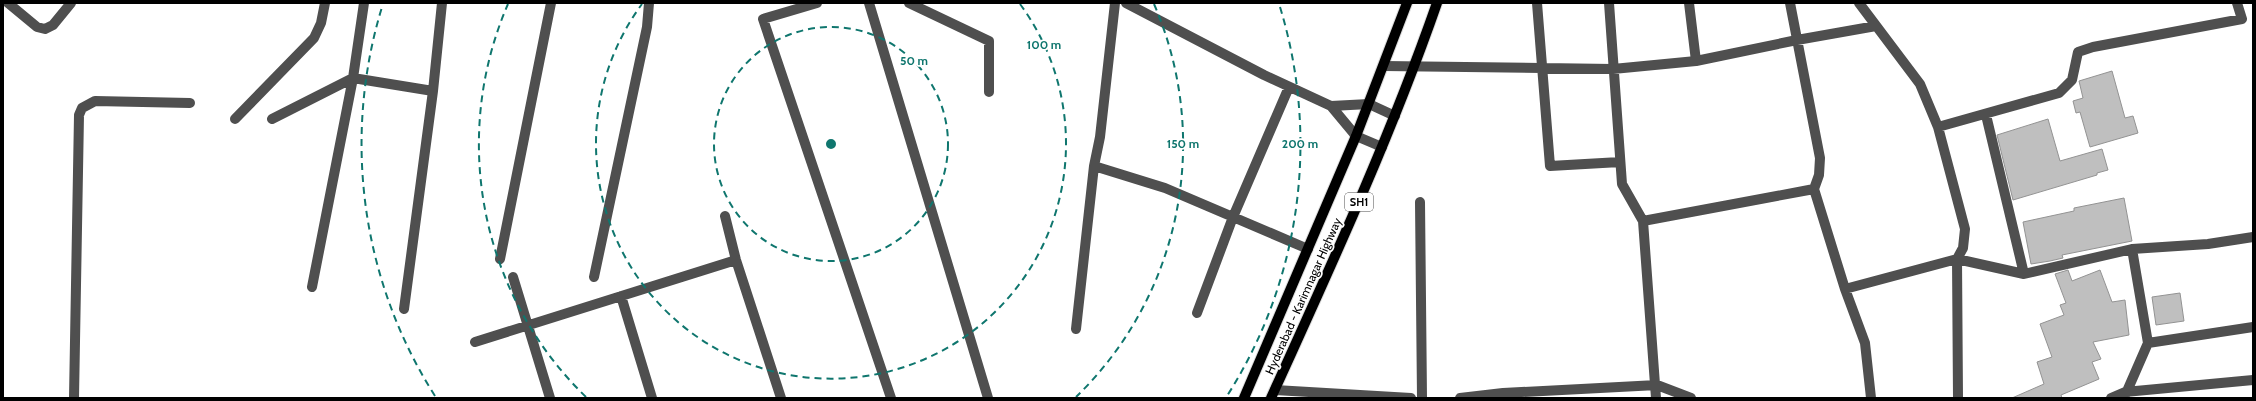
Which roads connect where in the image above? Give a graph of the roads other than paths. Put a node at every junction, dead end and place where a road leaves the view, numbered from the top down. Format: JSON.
{"nodes":[{"id":1,"x":8,"y":3,"type":"edge"},
{"id":2,"x":71,"y":3,"type":"edge"},
{"id":3,"x":325,"y":3,"type":"edge"},
{"id":4,"x":364,"y":3,"type":"edge"},
{"id":5,"x":442,"y":3,"type":"edge"},
{"id":6,"x":551,"y":3,"type":"edge"},
{"id":7,"x":649,"y":3,"type":"edge"},
{"id":8,"x":817,"y":3,"type":"edge"},
{"id":9,"x":869,"y":3,"type":"edge"},
{"id":10,"x":909,"y":3,"type":"edge"},
{"id":11,"x":1115,"y":3,"type":"edge"},
{"id":12,"x":1126,"y":3,"type":"edge"},
{"id":13,"x":1407,"y":3,"type":"edge"},
{"id":14,"x":1437,"y":3,"type":"edge"},
{"id":15,"x":1537,"y":3,"type":"edge"},
{"id":16,"x":1609,"y":3,"type":"edge"},
{"id":17,"x":1689,"y":3,"type":"edge"},
{"id":18,"x":1790,"y":3,"type":"edge"},
{"id":19,"x":1859,"y":3,"type":"edge"},
{"id":20,"x":2237,"y":3,"type":"edge"},
{"id":21,"x":1876,"y":26,"type":"junction"},
{"id":22,"x":1797,"y":40,"type":"junction"},
{"id":23,"x":1696,"y":61,"type":"junction"},
{"id":24,"x":1384,"y":66,"type":"junction"},
{"id":25,"x":1541,"y":66,"type":"junction"},
{"id":26,"x":1414,"y":67,"type":"junction"},
{"id":27,"x":1613,"y":69,"type":"junction"},
{"id":28,"x":353,"y":78,"type":"junction"},
{"id":29,"x":1290,"y":87,"type":"junction"},
{"id":30,"x":433,"y":91,"type":"junction"},
{"id":31,"x":989,"y":92,"type":"dead end"},
{"id":32,"x":190,"y":103,"type":"dead end"},
{"id":33,"x":1369,"y":104,"type":"junction"},
{"id":34,"x":1331,"y":106,"type":"junction"},
{"id":35,"x":1986,"y":114,"type":"junction"},
{"id":36,"x":1395,"y":116,"type":"junction"},
{"id":37,"x":235,"y":119,"type":"dead end"},
{"id":38,"x":272,"y":119,"type":"dead end"},
{"id":39,"x":1938,"y":127,"type":"junction"},
{"id":40,"x":1356,"y":136,"type":"junction"},
{"id":41,"x":1382,"y":147,"type":"junction"},
{"id":42,"x":1620,"y":162,"type":"junction"},
{"id":43,"x":1094,"y":166,"type":"junction"},
{"id":44,"x":1814,"y":189,"type":"junction"},
{"id":45,"x":1420,"y":202,"type":"dead end"},
{"id":46,"x":725,"y":216,"type":"dead end"},
{"id":47,"x":1233,"y":217,"type":"junction"},
{"id":48,"x":1643,"y":222,"type":"junction"},
{"id":49,"x":2253,"y":237,"type":"edge"},
{"id":50,"x":1308,"y":249,"type":"junction"},
{"id":51,"x":2132,"y":249,"type":"junction"},
{"id":52,"x":500,"y":259,"type":"dead end"},
{"id":53,"x":1957,"y":259,"type":"junction"},
{"id":54,"x":736,"y":260,"type":"junction"},
{"id":55,"x":2024,"y":274,"type":"junction"},
{"id":56,"x":594,"y":276,"type":"dead end"},
{"id":57,"x":513,"y":277,"type":"dead end"},
{"id":58,"x":312,"y":287,"type":"dead end"},
{"id":59,"x":1845,"y":289,"type":"junction"},
{"id":60,"x":621,"y":296,"type":"junction"},
{"id":61,"x":404,"y":309,"type":"dead end"},
{"id":62,"x":1197,"y":313,"type":"dead end"},
{"id":63,"x":528,"y":325,"type":"junction"},
{"id":64,"x":2253,"y":327,"type":"edge"},
{"id":65,"x":1076,"y":329,"type":"dead end"},
{"id":66,"x":475,"y":342,"type":"dead end"},
{"id":67,"x":2148,"y":343,"type":"junction"},
{"id":68,"x":2253,"y":380,"type":"edge"},
{"id":69,"x":1657,"y":386,"type":"junction"},
{"id":70,"x":1273,"y":394,"type":"edge"},
{"id":71,"x":2125,"y":395,"type":"edge"},
{"id":72,"x":1504,"y":396,"type":"edge"},
{"id":73,"x":74,"y":398,"type":"edge"},
{"id":74,"x":550,"y":398,"type":"edge"},
{"id":75,"x":652,"y":398,"type":"edge"},
{"id":76,"x":781,"y":398,"type":"edge"},
{"id":77,"x":891,"y":398,"type":"edge"},
{"id":78,"x":988,"y":398,"type":"edge"},
{"id":79,"x":1244,"y":398,"type":"edge"},
{"id":80,"x":1411,"y":398,"type":"edge"},
{"id":81,"x":1422,"y":398,"type":"edge"},
{"id":82,"x":1460,"y":398,"type":"edge"},
{"id":83,"x":1656,"y":398,"type":"edge"},
{"id":84,"x":1692,"y":398,"type":"edge"},
{"id":85,"x":1872,"y":398,"type":"edge"},
{"id":86,"x":1958,"y":398,"type":"edge"},
{"id":87,"x":2111,"y":398,"type":"edge"}],
"edges":[{"from":1,"to":2,"type":"street"},
{"from":3,"to":37,"type":"street"},
{"from":4,"to":28,"type":"street"},
{"from":5,"to":30,"type":"street"},
{"from":6,"to":52,"type":"street"},
{"from":7,"to":56,"type":"street"},
{"from":8,"to":77,"type":"street"},
{"from":9,"to":78,"type":"street"},
{"from":10,"to":31,"type":"street"},
{"from":11,"to":43,"type":"street"},
{"from":12,"to":29,"type":"street"},
{"from":13,"to":24,"type":"main road","name":"Hyderabad - Karimnagar Highway","number":"SH1"},
{"from":14,"to":26,"type":"main road","name":"Hyderabad - Karimnagar Highway","number":"SH1"},
{"from":15,"to":25,"type":"street"},
{"from":16,"to":27,"type":"street"},
{"from":17,"to":23,"type":"street"},
{"from":18,"to":22,"type":"street"},
{"from":19,"to":21,"type":"street"},
{"from":20,"to":35,"type":"street"},
{"from":21,"to":22,"type":"street"},
{"from":21,"to":39,"type":"street"},
{"from":22,"to":23,"type":"street"},
{"from":22,"to":44,"type":"street"},
{"from":23,"to":27,"type":"street"},
{"from":24,"to":26,"type":"street"},
{"from":24,"to":33,"type":"main road","name":"Hyderabad - Karimnagar Highway","number":"SH1"},
{"from":25,"to":26,"type":"street"},
{"from":25,"to":27,"type":"street"},
{"from":25,"to":42,"type":"street"},
{"from":26,"to":36,"type":"main road","name":"Hyderabad - Karimnagar Highway","number":"SH1"},
{"from":27,"to":42,"type":"street"},
{"from":28,"to":30,"type":"street"},
{"from":28,"to":38,"type":"street"},
{"from":28,"to":58,"type":"street"},
{"from":29,"to":34,"type":"street"},
{"from":29,"to":47,"type":"street"},
{"from":30,"to":61,"type":"street"},
{"from":32,"to":73,"type":"street"},
{"from":33,"to":34,"type":"street"},
{"from":33,"to":36,"type":"street"},
{"from":33,"to":40,"type":"main road","name":"Hyderabad - Karimnagar Highway","number":"SH1"},
{"from":34,"to":40,"type":"street"},
{"from":35,"to":39,"type":"street"},
{"from":35,"to":55,"type":"street"},
{"from":36,"to":41,"type":"main road","name":"Hyderabad - Karimnagar Highway","number":"SH1"},
{"from":39,"to":53,"type":"street"},
{"from":40,"to":41,"type":"street"},
{"from":40,"to":50,"type":"main road","name":"Hyderabad - Karimnagar Highway","number":"SH1"},
{"from":41,"to":70,"type":"main road","name":"Hyderabad - Karimnagar Highway","number":"SH1"},
{"from":42,"to":48,"type":"street"},
{"from":43,"to":47,"type":"street"},
{"from":43,"to":65,"type":"street"},
{"from":44,"to":48,"type":"street"},
{"from":44,"to":59,"type":"street"},
{"from":45,"to":81,"type":"street"},
{"from":46,"to":54,"type":"street"},
{"from":47,"to":50,"type":"street"},
{"from":47,"to":62,"type":"street"},
{"from":48,"to":69,"type":"street"},
{"from":49,"to":51,"type":"street"},
{"from":50,"to":79,"type":"main road","name":"Hyderabad - Karimnagar Highway","number":"SH1"},
{"from":51,"to":55,"type":"street"},
{"from":51,"to":67,"type":"street"},
{"from":53,"to":55,"type":"street"},
{"from":53,"to":59,"type":"street"},
{"from":53,"to":86,"type":"street"},
{"from":54,"to":60,"type":"street"},
{"from":54,"to":76,"type":"street"},
{"from":57,"to":63,"type":"street"},
{"from":59,"to":85,"type":"street"},
{"from":60,"to":63,"type":"street"},
{"from":60,"to":75,"type":"street"},
{"from":63,"to":66,"type":"street"},
{"from":63,"to":74,"type":"street"},
{"from":64,"to":67,"type":"street"},
{"from":67,"to":71,"type":"street"},
{"from":68,"to":71,"type":"street"},
{"from":69,"to":72,"type":"street"},
{"from":69,"to":83,"type":"street"},
{"from":69,"to":84,"type":"street"},
{"from":70,"to":80,"type":"street"},
{"from":71,"to":87,"type":"street"},
{"from":72,"to":82,"type":"street"}]}
